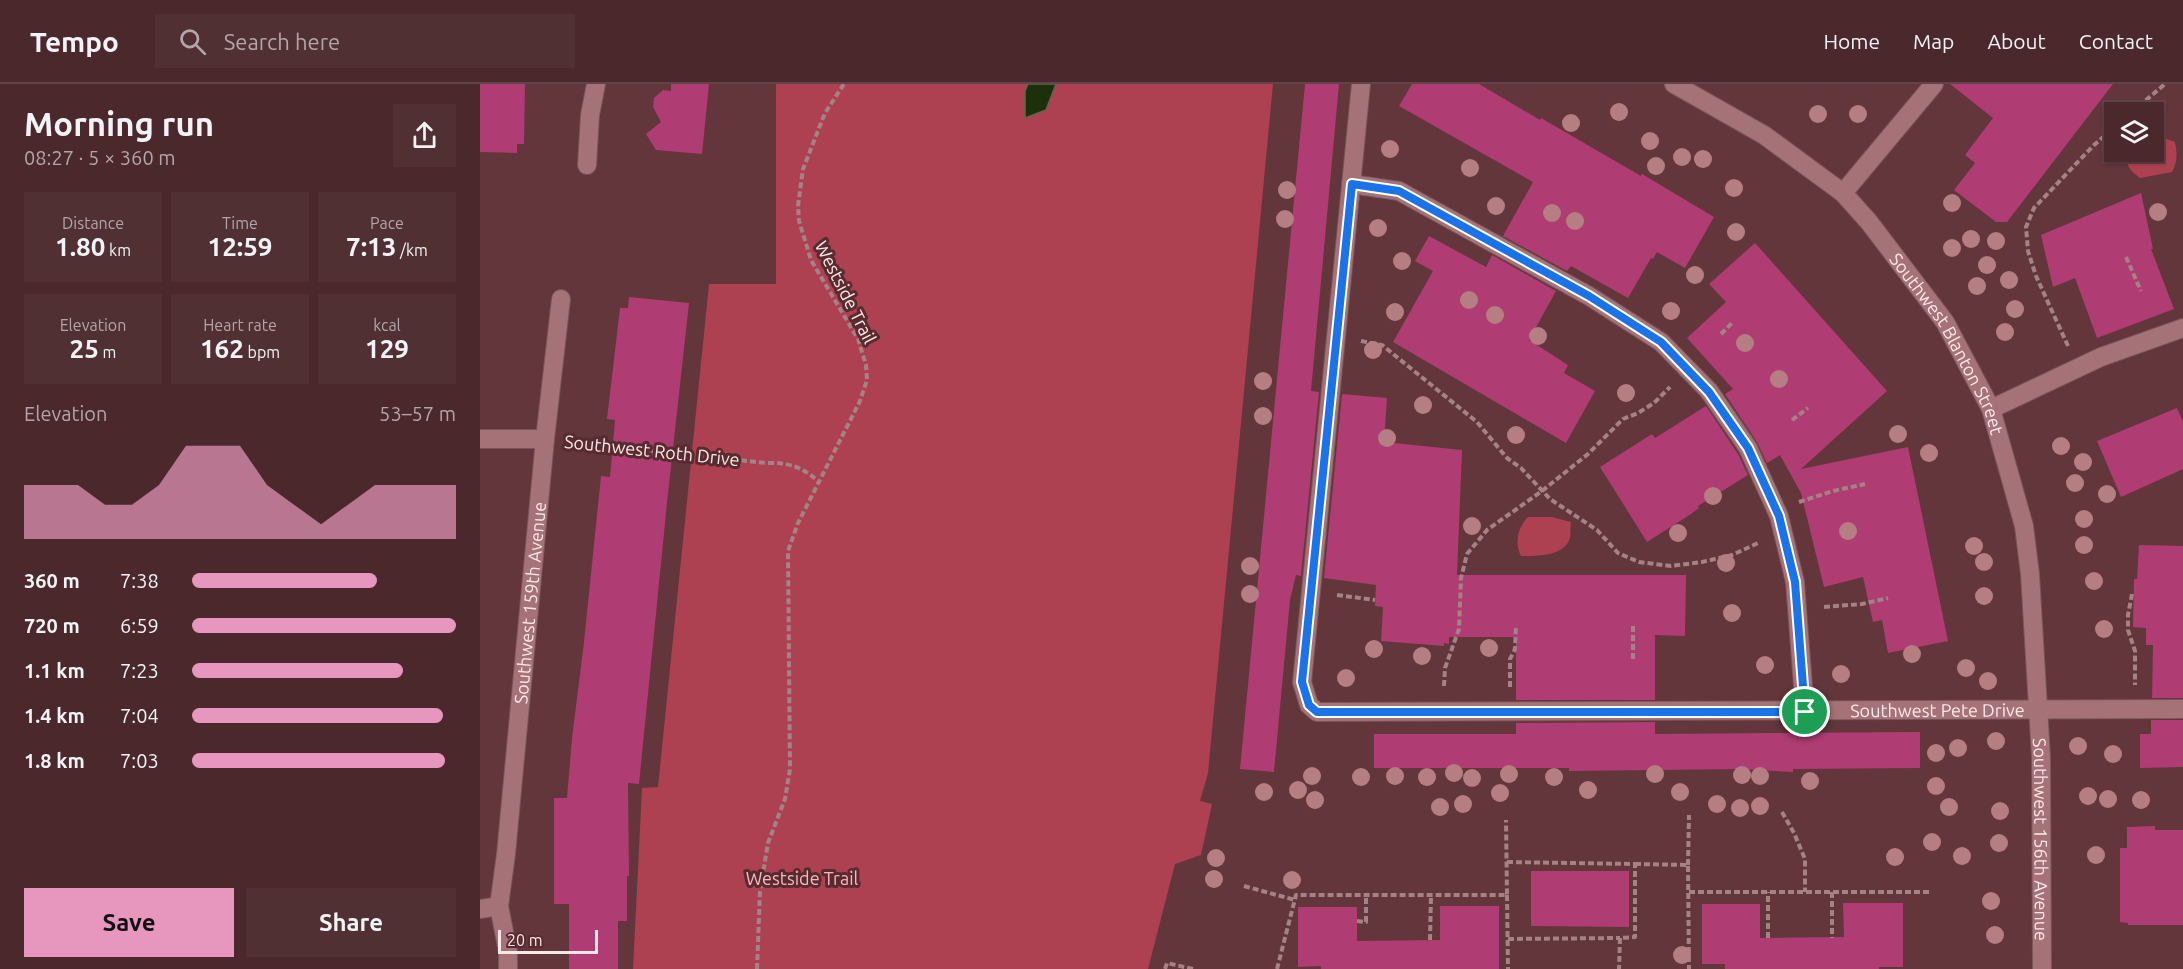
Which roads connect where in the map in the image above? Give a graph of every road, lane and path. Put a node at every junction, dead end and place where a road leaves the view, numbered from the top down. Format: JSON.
{"nodes":[{"id":1,"x":596,"y":84,"type":"edge"},
{"id":2,"x":844,"y":84,"type":"edge"},
{"id":3,"x":1361,"y":84,"type":"edge"},
{"id":4,"x":1674,"y":84,"type":"edge"},
{"id":5,"x":1934,"y":84,"type":"edge"},
{"id":6,"x":2165,"y":84,"type":"edge"},
{"id":7,"x":2144,"y":102,"type":"edge"},
{"id":8,"x":2104,"y":136,"type":"edge"},
{"id":9,"x":587,"y":165,"type":"dead end"},
{"id":10,"x":1352,"y":184,"type":"junction"},
{"id":11,"x":1843,"y":193,"type":"junction"},
{"id":12,"x":2126,"y":257,"type":"dead end"},
{"id":13,"x":2141,"y":291,"type":"dead end"},
{"id":14,"x":561,"y":299,"type":"dead end"},
{"id":15,"x":1732,"y":323,"type":"dead end"},
{"id":16,"x":2183,"y":328,"type":"edge"},
{"id":17,"x":1721,"y":334,"type":"dead end"},
{"id":18,"x":1336,"y":338,"type":"junction"},
{"id":19,"x":1688,"y":369,"type":"junction"},
{"id":20,"x":2077,"y":369,"type":"junction"},
{"id":21,"x":1808,"y":408,"type":"dead end"},
{"id":22,"x":1991,"y":409,"type":"junction"},
{"id":23,"x":1792,"y":420,"type":"dead end"},
{"id":24,"x":480,"y":439,"type":"edge"},
{"id":25,"x":545,"y":439,"type":"junction"},
{"id":26,"x":818,"y":481,"type":"junction"},
{"id":27,"x":1865,"y":484,"type":"dead end"},
{"id":28,"x":1542,"y":490,"type":"junction"},
{"id":29,"x":1778,"y":512,"type":"junction"},
{"id":30,"x":1783,"y":532,"type":"junction"},
{"id":31,"x":1311,"y":592,"type":"junction"},
{"id":32,"x":2132,"y":594,"type":"dead end"},
{"id":33,"x":1888,"y":598,"type":"dead end"},
{"id":34,"x":1375,"y":600,"type":"dead end"},
{"id":35,"x":1797,"y":610,"type":"junction"},
{"id":36,"x":1516,"y":626,"type":"dead end"},
{"id":37,"x":1633,"y":626,"type":"dead end"},
{"id":38,"x":1633,"y":660,"type":"dead end"},
{"id":39,"x":2039,"y":709,"type":"junction"},
{"id":40,"x":2135,"y":709,"type":"junction"},
{"id":41,"x":2183,"y":710,"type":"edge"},
{"id":42,"x":1443,"y":711,"type":"junction"},
{"id":43,"x":1510,"y":712,"type":"junction"},
{"id":44,"x":1805,"y":712,"type":"junction"},
{"id":45,"x":1782,"y":812,"type":"dead end"},
{"id":46,"x":1689,"y":814,"type":"dead end"},
{"id":47,"x":1506,"y":820,"type":"dead end"},
{"id":48,"x":1506,"y":862,"type":"junction"},
{"id":49,"x":1635,"y":864,"type":"junction"},
{"id":50,"x":1688,"y":865,"type":"junction"},
{"id":51,"x":1244,"y":886,"type":"dead end"},
{"id":52,"x":1689,"y":892,"type":"junction"},
{"id":53,"x":1768,"y":892,"type":"junction"},
{"id":54,"x":1805,"y":892,"type":"junction"},
{"id":55,"x":1832,"y":892,"type":"junction"},
{"id":56,"x":1932,"y":892,"type":"dead end"},
{"id":57,"x":1366,"y":895,"type":"junction"},
{"id":58,"x":1431,"y":895,"type":"junction"},
{"id":59,"x":1507,"y":895,"type":"junction"},
{"id":60,"x":1295,"y":900,"type":"junction"},
{"id":61,"x":499,"y":906,"type":"junction"},
{"id":62,"x":480,"y":909,"type":"edge"},
{"id":63,"x":1357,"y":921,"type":"dead end"},
{"id":64,"x":1620,"y":938,"type":"junction"},
{"id":65,"x":1768,"y":938,"type":"dead end"},
{"id":66,"x":1832,"y":938,"type":"dead end"},
{"id":67,"x":1508,"y":939,"type":"junction"},
{"id":68,"x":1430,"y":940,"type":"dead end"},
{"id":69,"x":508,"y":969,"type":"edge"},
{"id":70,"x":757,"y":969,"type":"edge"},
{"id":71,"x":1165,"y":969,"type":"edge"},
{"id":72,"x":1193,"y":969,"type":"edge"},
{"id":73,"x":1277,"y":969,"type":"edge"},
{"id":74,"x":1508,"y":969,"type":"edge"},
{"id":75,"x":1619,"y":969,"type":"edge"},
{"id":76,"x":1689,"y":969,"type":"edge"},
{"id":77,"x":2042,"y":969,"type":"edge"}],
"edges":[{"from":1,"to":9,"type":"street"},
{"from":2,"to":26,"type":"path","name":"Westside Trail"},
{"from":3,"to":10,"type":"street","name":"Southwest Pete Drive"},
{"from":4,"to":11,"type":"street","name":"Southwest Blanton Street"},
{"from":5,"to":11,"type":"street"},
{"from":6,"to":7,"type":"path"},
{"from":8,"to":20,"type":"path"},
{"from":10,"to":18,"type":"street","name":"Southwest Pete Drive"},
{"from":10,"to":19,"type":"street"},
{"from":11,"to":22,"type":"street","name":"Southwest Blanton Street"},
{"from":12,"to":13,"type":"path"},
{"from":14,"to":25,"type":"street","name":"Southwest 159th Avenue"},
{"from":15,"to":17,"type":"path"},
{"from":16,"to":20,"type":"street"},
{"from":18,"to":28,"type":"path"},
{"from":18,"to":31,"type":"street","name":"Southwest Pete Drive"},
{"from":19,"to":28,"type":"path"},
{"from":19,"to":29,"type":"street"},
{"from":20,"to":22,"type":"street"},
{"from":21,"to":23,"type":"path"},
{"from":22,"to":39,"type":"street","name":"Southwest Blanton Street"},
{"from":24,"to":25,"type":"street","name":"Southwest Roth Drive"},
{"from":25,"to":26,"type":"path","name":"Southwest Roth Drive"},
{"from":25,"to":61,"type":"street","name":"Southwest 159th Avenue"},
{"from":26,"to":70,"type":"path","name":"Westside Trail"},
{"from":27,"to":29,"type":"path"},
{"from":28,"to":30,"type":"path"},
{"from":28,"to":42,"type":"path"},
{"from":29,"to":30,"type":"street"},
{"from":30,"to":35,"type":"street"},
{"from":31,"to":34,"type":"path"},
{"from":31,"to":42,"type":"street","name":"Southwest Pete Drive"},
{"from":32,"to":40,"type":"path"},
{"from":33,"to":35,"type":"path"},
{"from":35,"to":44,"type":"street"},
{"from":36,"to":43,"type":"path"},
{"from":37,"to":38,"type":"path"},
{"from":39,"to":40,"type":"street","name":"Southwest Pete Drive"},
{"from":39,"to":44,"type":"street","name":"Southwest Pete Drive"},
{"from":39,"to":77,"type":"street","name":"Southwest 156th Avenue"},
{"from":40,"to":41,"type":"street","name":"Southwest Pete Drive"},
{"from":42,"to":43,"type":"street","name":"Southwest Pete Drive"},
{"from":43,"to":44,"type":"street","name":"Southwest Pete Drive"},
{"from":45,"to":54,"type":"path"},
{"from":46,"to":50,"type":"path"},
{"from":47,"to":48,"type":"path"},
{"from":48,"to":49,"type":"path"},
{"from":48,"to":59,"type":"path"},
{"from":49,"to":50,"type":"path"},
{"from":49,"to":64,"type":"path"},
{"from":50,"to":52,"type":"path"},
{"from":51,"to":60,"type":"path"},
{"from":52,"to":53,"type":"path"},
{"from":52,"to":76,"type":"path"},
{"from":53,"to":54,"type":"path"},
{"from":53,"to":65,"type":"path"},
{"from":54,"to":55,"type":"path"},
{"from":55,"to":56,"type":"path"},
{"from":55,"to":66,"type":"path"},
{"from":57,"to":58,"type":"path"},
{"from":57,"to":60,"type":"path"},
{"from":57,"to":63,"type":"path"},
{"from":58,"to":59,"type":"path"},
{"from":58,"to":68,"type":"path"},
{"from":59,"to":67,"type":"path"},
{"from":60,"to":73,"type":"path"},
{"from":61,"to":62,"type":"street"},
{"from":61,"to":69,"type":"street","name":"Southwest 159th Avenue"},
{"from":64,"to":67,"type":"path"},
{"from":64,"to":75,"type":"path"},
{"from":67,"to":74,"type":"path"},
{"from":71,"to":72,"type":"path"}]}
